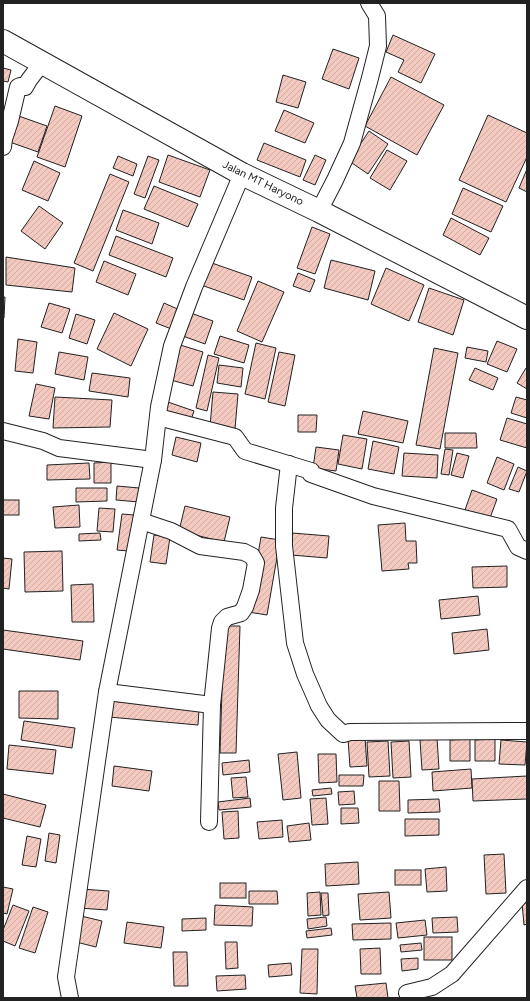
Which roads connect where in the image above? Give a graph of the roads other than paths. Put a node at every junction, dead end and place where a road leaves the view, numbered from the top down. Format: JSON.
{"nodes":[{"id":1,"x":369,"y":3,"type":"edge"},
{"id":2,"x":3,"y":41,"type":"edge"},
{"id":3,"x":42,"y":64,"type":"junction"},
{"id":4,"x":3,"y":147,"type":"edge"},
{"id":5,"x":242,"y":174,"type":"junction"},
{"id":6,"x":319,"y":211,"type":"junction"},
{"id":7,"x":527,"y":318,"type":"edge"},
{"id":8,"x":158,"y":417,"type":"junction"},
{"id":9,"x":3,"y":431,"type":"edge"},
{"id":10,"x":153,"y":460,"type":"junction"},
{"id":11,"x":289,"y":464,"type":"junction"},
{"id":12,"x":141,"y":521,"type":"junction"},
{"id":13,"x":527,"y":551,"type":"edge"},
{"id":14,"x":107,"y":692,"type":"junction"},
{"id":15,"x":212,"y":705,"type":"junction"},
{"id":16,"x":527,"y":731,"type":"edge"},
{"id":17,"x":209,"y":822,"type":"dead end"},
{"id":18,"x":527,"y":888,"type":"edge"},
{"id":19,"x":407,"y":993,"type":"dead end"},
{"id":20,"x":70,"y":998,"type":"edge"}],
"edges":[{"from":1,"to":6,"type":"street"},
{"from":2,"to":3,"type":"main road","name":"Jalan MT Haryono"},
{"from":3,"to":4,"type":"street"},
{"from":3,"to":5,"type":"main road","name":"Jalan MT Haryono"},
{"from":5,"to":6,"type":"main road","name":"Jalan MT Haryono"},
{"from":5,"to":8,"type":"street"},
{"from":6,"to":7,"type":"main road","name":"Jalan MT Haryono"},
{"from":8,"to":10,"type":"street"},
{"from":8,"to":11,"type":"street"},
{"from":9,"to":10,"type":"street"},
{"from":10,"to":12,"type":"street"},
{"from":11,"to":13,"type":"street"},
{"from":11,"to":16,"type":"street"},
{"from":12,"to":14,"type":"street"},
{"from":12,"to":15,"type":"street"},
{"from":14,"to":15,"type":"street"},
{"from":14,"to":20,"type":"street"},
{"from":15,"to":17,"type":"street"},
{"from":18,"to":19,"type":"street"}]}
